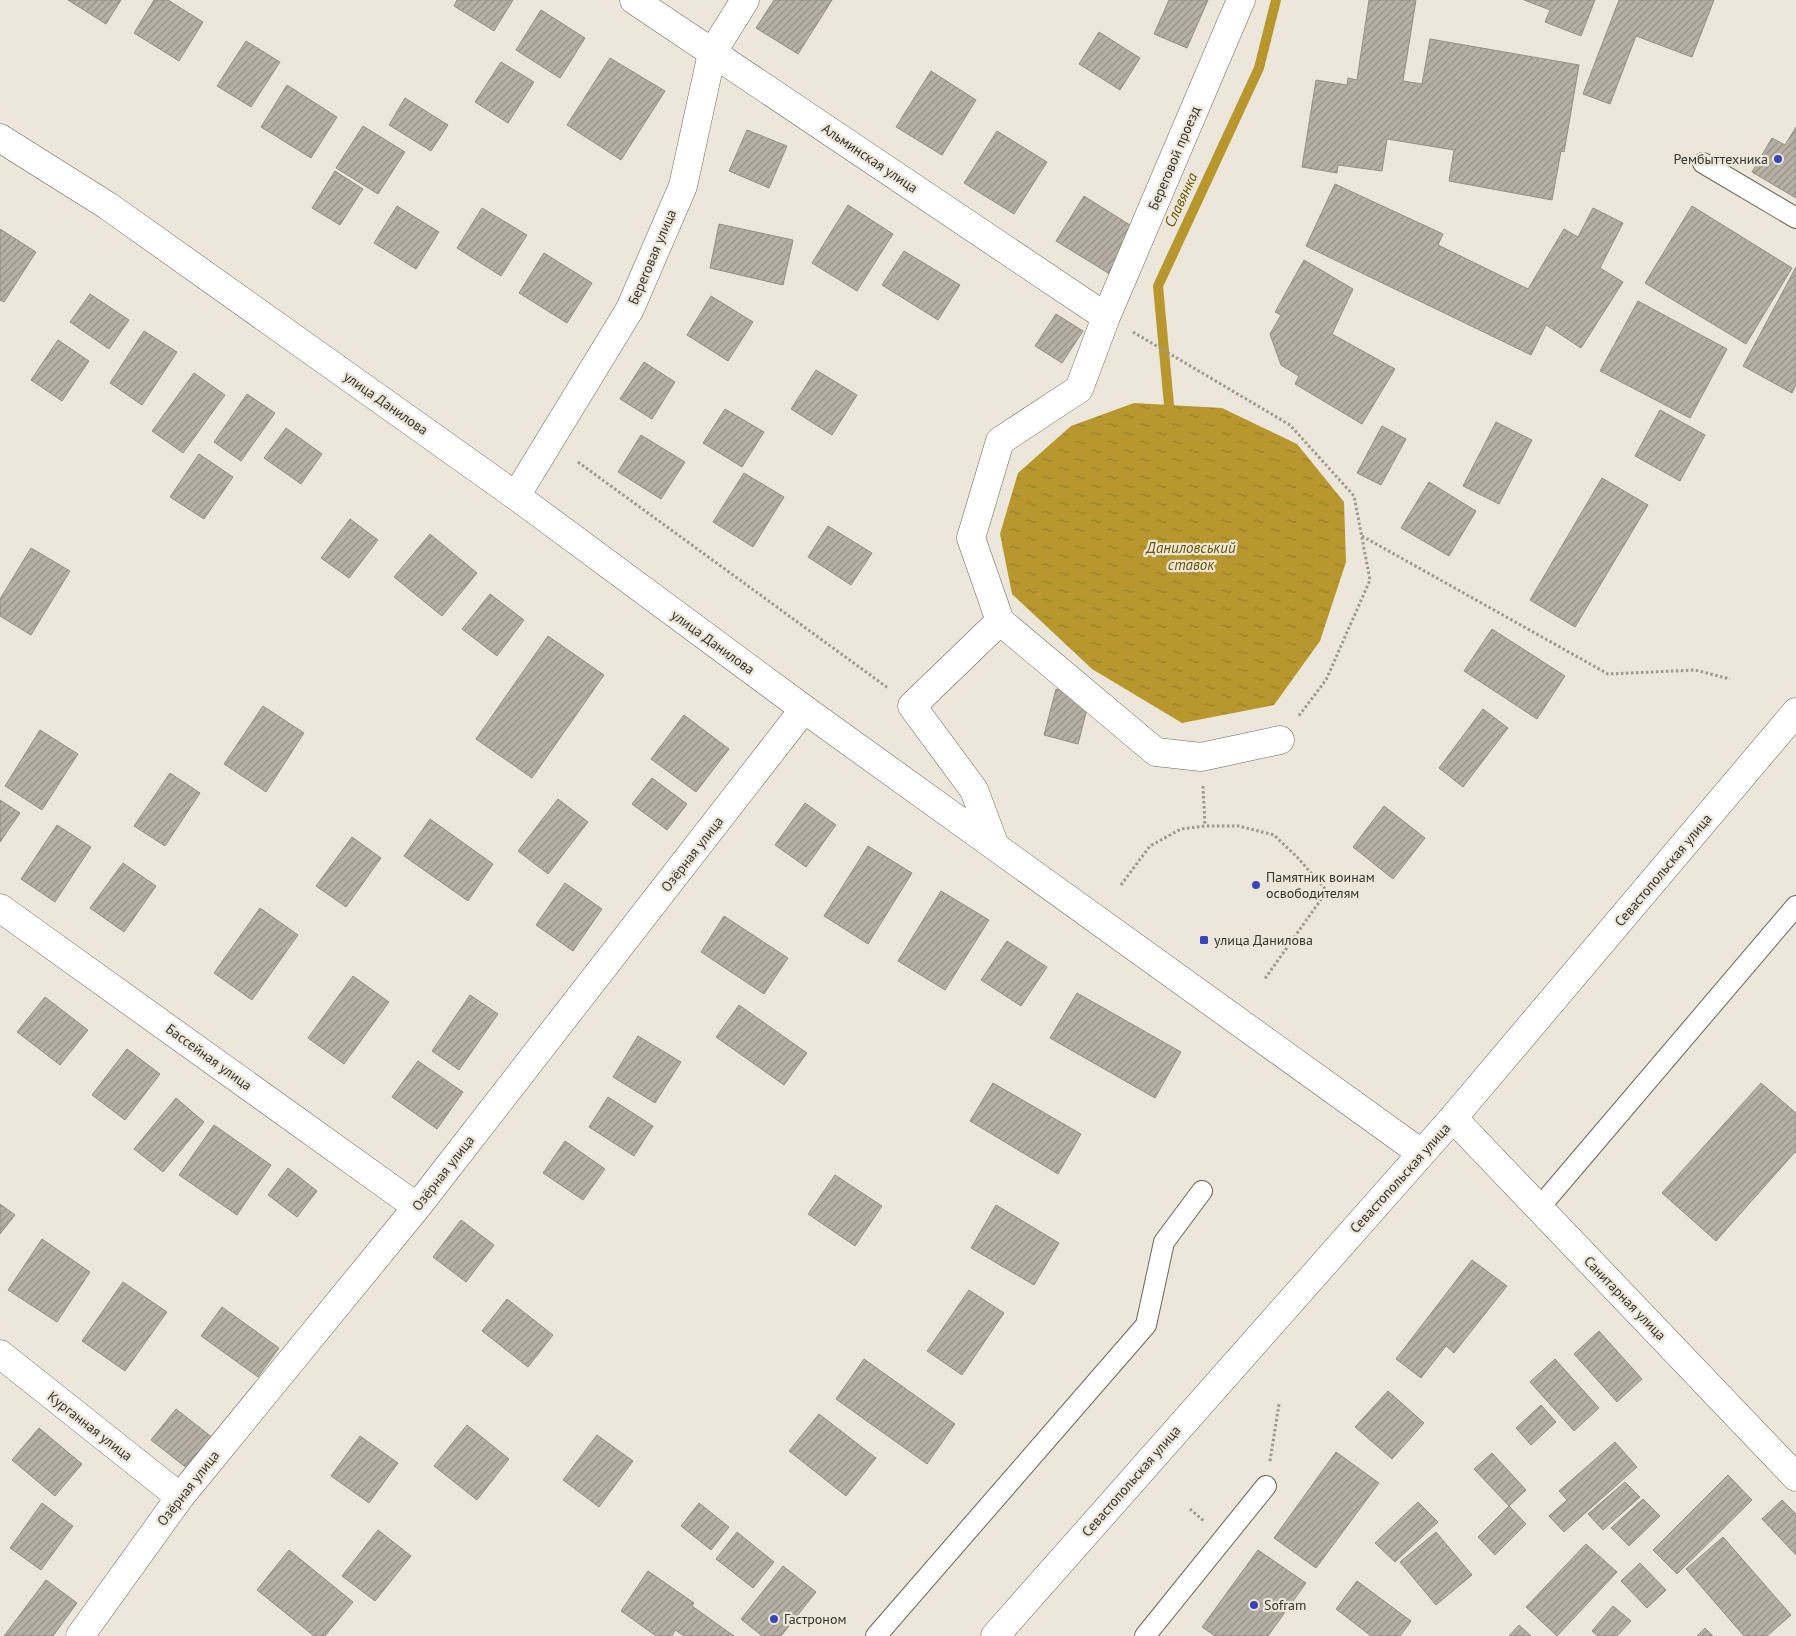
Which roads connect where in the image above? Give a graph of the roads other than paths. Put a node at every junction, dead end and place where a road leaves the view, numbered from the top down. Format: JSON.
{"nodes":[{"id":1,"x":634,"y":0,"type":"edge"},
{"id":2,"x":745,"y":0,"type":"edge"},
{"id":3,"x":1241,"y":0,"type":"edge"},
{"id":4,"x":712,"y":53,"type":"junction"},
{"id":5,"x":0,"y":138,"type":"edge"},
{"id":6,"x":1703,"y":163,"type":"dead end"},
{"id":7,"x":1796,"y":218,"type":"edge"},
{"id":8,"x":1106,"y":317,"type":"junction"},
{"id":9,"x":516,"y":496,"type":"junction"},
{"id":10,"x":1000,"y":621,"type":"junction"},
{"id":11,"x":804,"y":709,"type":"junction"},
{"id":12,"x":1796,"y":712,"type":"edge"},
{"id":13,"x":1280,"y":740,"type":"road end"},
{"id":14,"x":994,"y":846,"type":"junction"},
{"id":15,"x":1796,"y":906,"type":"edge"},
{"id":16,"x":0,"y":908,"type":"edge"},
{"id":17,"x":1453,"y":1118,"type":"junction"},
{"id":18,"x":1421,"y":1153,"type":"junction"},
{"id":19,"x":1202,"y":1190,"type":"dead end"},
{"id":20,"x":417,"y":1207,"type":"junction"},
{"id":21,"x":1539,"y":1208,"type":"junction"},
{"id":22,"x":0,"y":1354,"type":"edge"},
{"id":23,"x":1796,"y":1478,"type":"edge"},
{"id":24,"x":1266,"y":1486,"type":"road end"},
{"id":25,"x":180,"y":1497,"type":"junction"},
{"id":26,"x":80,"y":1636,"type":"edge"},
{"id":27,"x":876,"y":1636,"type":"edge"},
{"id":28,"x":995,"y":1636,"type":"edge"},
{"id":29,"x":1145,"y":1636,"type":"edge"}],
"edges":[{"from":1,"to":4,"type":"street","name":"Альминская улица"},
{"from":2,"to":4,"type":"street","name":"Береговая улица"},
{"from":3,"to":8,"type":"street","name":"Береговой проезд"},
{"from":4,"to":8,"type":"street","name":"Альминская улица"},
{"from":4,"to":9,"type":"street","name":"Береговая улица"},
{"from":5,"to":9,"type":"street","name":"улица Данилова"},
{"from":6,"to":7,"type":"lane"},
{"from":8,"to":10,"type":"street","name":"Береговой проезд"},
{"from":9,"to":11,"type":"street","name":"улица Данилова"},
{"from":10,"to":13,"type":"street"},
{"from":10,"to":14,"type":"street"},
{"from":11,"to":14,"type":"street","name":"улица Данилова"},
{"from":11,"to":20,"type":"street","name":"Озёрная улица"},
{"from":12,"to":17,"type":"street","name":"Севастопольская улица"},
{"from":14,"to":18,"type":"street","name":"улица Данилова"},
{"from":15,"to":21,"type":"lane"},
{"from":16,"to":20,"type":"street","name":"Бассейная улица"},
{"from":17,"to":18,"type":"street","name":"Севастопольская улица"},
{"from":17,"to":21,"type":"street","name":"Санитарная улица"},
{"from":18,"to":28,"type":"street","name":"Севастопольская улица"},
{"from":19,"to":27,"type":"lane"},
{"from":20,"to":25,"type":"street","name":"Озёрная улица"},
{"from":21,"to":23,"type":"street","name":"Санитарная улица"},
{"from":22,"to":25,"type":"street","name":"Курганная улица"},
{"from":24,"to":29,"type":"lane"},
{"from":25,"to":26,"type":"street","name":"Озёрная улица"}]}
